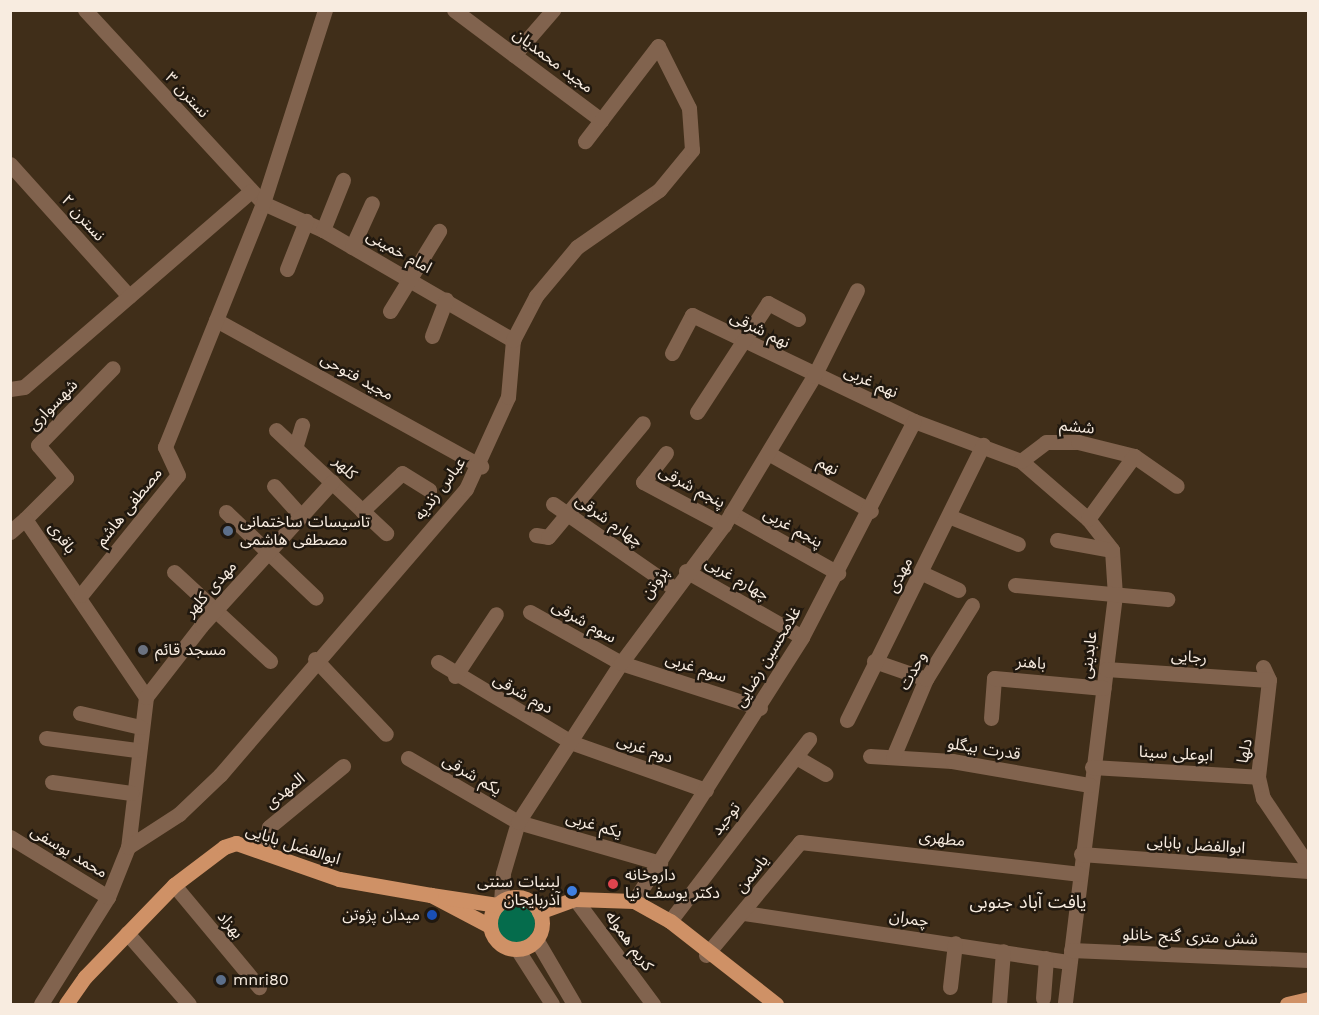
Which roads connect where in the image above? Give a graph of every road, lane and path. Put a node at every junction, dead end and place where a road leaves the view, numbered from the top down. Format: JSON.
{"nodes":[{"id":1,"x":85,"y":10,"type":"edge"},
{"id":2,"x":325,"y":10,"type":"edge"},
{"id":3,"x":454,"y":10,"type":"edge"},
{"id":4,"x":553,"y":10,"type":"edge"},
{"id":5,"x":514,"y":55,"type":"junction"},
{"id":6,"x":601,"y":120,"type":"junction"},
{"id":7,"x":585,"y":141,"type":"dead end"},
{"id":8,"x":10,"y":164,"type":"edge"},
{"id":9,"x":342,"y":180,"type":"dead end"},
{"id":10,"x":251,"y":191,"type":"junction"},
{"id":11,"x":263,"y":203,"type":"junction"},
{"id":12,"x":372,"y":203,"type":"dead end"},
{"id":13,"x":306,"y":221,"type":"junction"},
{"id":14,"x":323,"y":230,"type":"junction"},
{"id":15,"x":440,"y":231,"type":"dead end"},
{"id":16,"x":352,"y":247,"type":"junction"},
{"id":17,"x":287,"y":269,"type":"dead end"},
{"id":18,"x":407,"y":277,"type":"junction"},
{"id":19,"x":857,"y":290,"type":"dead end"},
{"id":20,"x":129,"y":296,"type":"junction"},
{"id":21,"x":446,"y":300,"type":"junction"},
{"id":22,"x":390,"y":310,"type":"dead end"},
{"id":23,"x":798,"y":319,"type":"dead end"},
{"id":24,"x":216,"y":320,"type":"junction"},
{"id":25,"x":432,"y":336,"type":"dead end"},
{"id":26,"x":513,"y":340,"type":"junction"},
{"id":27,"x":738,"y":341,"type":"junction"},
{"id":28,"x":672,"y":353,"type":"dead end"},
{"id":29,"x":113,"y":368,"type":"dead end"},
{"id":30,"x":814,"y":376,"type":"junction"},
{"id":31,"x":11,"y":389,"type":"edge"},
{"id":32,"x":697,"y":412,"type":"dead end"},
{"id":33,"x":914,"y":421,"type":"junction"},
{"id":34,"x":644,"y":423,"type":"dead end"},
{"id":35,"x":302,"y":425,"type":"dead end"},
{"id":36,"x":276,"y":430,"type":"dead end"},
{"id":37,"x":296,"y":444,"type":"junction"},
{"id":38,"x":983,"y":445,"type":"junction"},
{"id":39,"x":666,"y":453,"type":"dead end"},
{"id":40,"x":768,"y":453,"type":"junction"},
{"id":41,"x":1134,"y":456,"type":"junction"},
{"id":42,"x":1021,"y":461,"type":"junction"},
{"id":43,"x":481,"y":466,"type":"junction"},
{"id":44,"x":332,"y":482,"type":"junction"},
{"id":45,"x":274,"y":486,"type":"dead end"},
{"id":46,"x":1177,"y":486,"type":"dead end"},
{"id":47,"x":429,"y":490,"type":"dead end"},
{"id":48,"x":559,"y":508,"type":"junction"},
{"id":49,"x":362,"y":511,"type":"junction"},
{"id":50,"x":871,"y":511,"type":"junction"},
{"id":51,"x":226,"y":512,"type":"dead end"},
{"id":52,"x":300,"y":515,"type":"junction"},
{"id":53,"x":951,"y":517,"type":"junction"},
{"id":54,"x":25,"y":519,"type":"junction"},
{"id":55,"x":728,"y":519,"type":"junction"},
{"id":56,"x":1088,"y":519,"type":"junction"},
{"id":57,"x":10,"y":532,"type":"edge"},
{"id":58,"x":387,"y":533,"type":"dead end"},
{"id":59,"x":536,"y":535,"type":"dead end"},
{"id":60,"x":1057,"y":540,"type":"dead end"},
{"id":61,"x":1018,"y":544,"type":"dead end"},
{"id":62,"x":1112,"y":550,"type":"junction"},
{"id":63,"x":268,"y":551,"type":"junction"},
{"id":64,"x":686,"y":571,"type":"junction"},
{"id":65,"x":174,"y":572,"type":"dead end"},
{"id":66,"x":838,"y":573,"type":"junction"},
{"id":67,"x":922,"y":573,"type":"junction"},
{"id":68,"x":1015,"y":585,"type":"dead end"},
{"id":69,"x":674,"y":588,"type":"junction"},
{"id":70,"x":958,"y":590,"type":"dead end"},
{"id":71,"x":81,"y":595,"type":"junction"},
{"id":72,"x":1115,"y":595,"type":"junction"},
{"id":73,"x":316,"y":598,"type":"dead end"},
{"id":74,"x":1167,"y":599,"type":"dead end"},
{"id":75,"x":972,"y":604,"type":"dead end"},
{"id":76,"x":217,"y":609,"type":"junction"},
{"id":77,"x":530,"y":612,"type":"dead end"},
{"id":78,"x":496,"y":614,"type":"dead end"},
{"id":79,"x":802,"y":637,"type":"junction"},
{"id":80,"x":315,"y":658,"type":"junction"},
{"id":81,"x":270,"y":661,"type":"dead end"},
{"id":82,"x":874,"y":661,"type":"junction"},
{"id":83,"x":438,"y":662,"type":"dead end"},
{"id":84,"x":621,"y":663,"type":"junction"},
{"id":85,"x":1106,"y":669,"type":"junction"},
{"id":86,"x":1266,"y":674,"type":"joint"},
{"id":87,"x":455,"y":676,"type":"junction"},
{"id":88,"x":926,"y":679,"type":"junction"},
{"id":89,"x":1104,"y":688,"type":"junction"},
{"id":90,"x":146,"y":697,"type":"junction"},
{"id":91,"x":760,"y":708,"type":"junction"},
{"id":92,"x":80,"y":713,"type":"dead end"},
{"id":93,"x":991,"y":718,"type":"dead end"},
{"id":94,"x":847,"y":720,"type":"dead end"},
{"id":95,"x":140,"y":727,"type":"junction"},
{"id":96,"x":386,"y":734,"type":"dead end"},
{"id":97,"x":46,"y":738,"type":"dead end"},
{"id":98,"x":809,"y":739,"type":"dead end"},
{"id":99,"x":573,"y":743,"type":"junction"},
{"id":100,"x":136,"y":750,"type":"junction"},
{"id":101,"x":870,"y":756,"type":"dead end"},
{"id":102,"x":796,"y":757,"type":"junction"},
{"id":103,"x":408,"y":758,"type":"dead end"},
{"id":104,"x":893,"y":758,"type":"junction"},
{"id":105,"x":343,"y":766,"type":"dead end"},
{"id":106,"x":1092,"y":767,"type":"junction"},
{"id":107,"x":825,"y":774,"type":"dead end"},
{"id":108,"x":1258,"y":777,"type":"junction"},
{"id":109,"x":52,"y":782,"type":"dead end"},
{"id":110,"x":1090,"y":785,"type":"junction"},
{"id":111,"x":706,"y":790,"type":"junction"},
{"id":112,"x":131,"y":793,"type":"junction"},
{"id":113,"x":518,"y":822,"type":"junction"},
{"id":114,"x":10,"y":837,"type":"edge"},
{"id":115,"x":800,"y":842,"type":"joint"},
{"id":116,"x":128,"y":847,"type":"junction"},
{"id":117,"x":265,"y":852,"type":"junction"},
{"id":118,"x":1081,"y":854,"type":"junction"},
{"id":119,"x":660,"y":863,"type":"junction"},
{"id":120,"x":1308,"y":865,"type":"edge"},
{"id":121,"x":1308,"y":871,"type":"edge"},
{"id":122,"x":1080,"y":874,"type":"junction"},
{"id":123,"x":174,"y":885,"type":"junction"},
{"id":124,"x":431,"y":895,"type":"junction"},
{"id":125,"x":108,"y":897,"type":"junction"},
{"id":126,"x":575,"y":899,"type":"junction"},
{"id":127,"x":634,"y":901,"type":"junction"},
{"id":128,"x":499,"y":903,"type":"junction"},
{"id":129,"x":539,"y":912,"type":"junction"},
{"id":130,"x":744,"y":913,"type":"junction"},
{"id":131,"x":670,"y":921,"type":"junction"},
{"id":132,"x":490,"y":926,"type":"junction"},
{"id":133,"x":127,"y":933,"type":"junction"},
{"id":134,"x":536,"y":939,"type":"junction"},
{"id":135,"x":954,"y":944,"type":"junction"},
{"id":136,"x":517,"y":949,"type":"junction"},
{"id":137,"x":1003,"y":951,"type":"junction"},
{"id":138,"x":706,"y":955,"type":"junction"},
{"id":139,"x":1070,"y":956,"type":"junction"},
{"id":140,"x":1046,"y":958,"type":"junction"},
{"id":141,"x":1308,"y":960,"type":"edge"},
{"id":142,"x":65,"y":965,"type":"junction"},
{"id":143,"x":85,"y":976,"type":"junction"},
{"id":144,"x":259,"y":987,"type":"dead end"},
{"id":145,"x":950,"y":987,"type":"dead end"},
{"id":146,"x":1043,"y":998,"type":"dead end"},
{"id":147,"x":1308,"y":999,"type":"edge"},
{"id":148,"x":40,"y":1005,"type":"edge"},
{"id":149,"x":66,"y":1005,"type":"edge"},
{"id":150,"x":189,"y":1005,"type":"edge"},
{"id":151,"x":552,"y":1005,"type":"edge"},
{"id":152,"x":574,"y":1005,"type":"edge"},
{"id":153,"x":653,"y":1005,"type":"edge"},
{"id":154,"x":776,"y":1005,"type":"edge"},
{"id":155,"x":999,"y":1005,"type":"edge"},
{"id":156,"x":1065,"y":1005,"type":"edge"},
{"id":157,"x":1287,"y":1005,"type":"edge"}],
"edges":[{"from":1,"to":10,"type":"street","name":"نسترن ۳"},
{"from":2,"to":11,"type":"street","name":"مصطفی هاشم"},
{"from":3,"to":5,"type":"street","name":"مجید محمدیان"},
{"from":4,"to":5,"type":"street"},
{"from":5,"to":6,"type":"street","name":"مجید محمدیان"},
{"from":6,"to":7,"type":"street"},
{"from":6,"to":26,"type":"street","name":"عباس زندیه"},
{"from":8,"to":20,"type":"street","name":"نسترن ۲"},
{"from":9,"to":14,"type":"street"},
{"from":10,"to":11,"type":"street","name":"نسترن ۳"},
{"from":10,"to":20,"type":"street"},
{"from":11,"to":13,"type":"street","name":"امام خمینی"},
{"from":11,"to":24,"type":"street","name":"مصطفی هاشم"},
{"from":12,"to":16,"type":"street"},
{"from":13,"to":14,"type":"street","name":"امام خمینی"},
{"from":13,"to":17,"type":"street"},
{"from":14,"to":16,"type":"street","name":"امام خمینی"},
{"from":15,"to":18,"type":"street"},
{"from":16,"to":18,"type":"street","name":"امام خمینی"},
{"from":18,"to":21,"type":"street","name":"امام خمینی"},
{"from":18,"to":22,"type":"street"},
{"from":19,"to":30,"type":"street","name":"پژوتن"},
{"from":20,"to":31,"type":"street"},
{"from":21,"to":25,"type":"street"},
{"from":21,"to":26,"type":"street","name":"امام خمینی"},
{"from":23,"to":27,"type":"street"},
{"from":24,"to":43,"type":"street","name":"مجید فتوحی"},
{"from":24,"to":71,"type":"street","name":"مصطفی هاشم"},
{"from":26,"to":43,"type":"street","name":"عباس زندیه"},
{"from":27,"to":28,"type":"street","name":"نهم شرقی"},
{"from":27,"to":30,"type":"street","name":"نهم شرقی"},
{"from":27,"to":32,"type":"street"},
{"from":29,"to":54,"type":"street","name":"شهسواری"},
{"from":30,"to":33,"type":"street","name":"نهم غربی"},
{"from":30,"to":40,"type":"street","name":"پژوتن"},
{"from":33,"to":38,"type":"street"},
{"from":33,"to":50,"type":"street","name":"غلامحسین رضایی"},
{"from":34,"to":48,"type":"street"},
{"from":35,"to":37,"type":"street"},
{"from":36,"to":37,"type":"street","name":"کلهر"},
{"from":37,"to":44,"type":"street","name":"کلهر"},
{"from":38,"to":42,"type":"street"},
{"from":38,"to":53,"type":"street","name":"مهدی"},
{"from":39,"to":55,"type":"street","name":"پنجم شرقی"},
{"from":40,"to":50,"type":"street","name":"نهم"},
{"from":40,"to":55,"type":"street","name":"پژوتن"},
{"from":41,"to":42,"type":"street","name":"ششم"},
{"from":41,"to":46,"type":"street","name":"ششم"},
{"from":41,"to":56,"type":"street"},
{"from":42,"to":56,"type":"street"},
{"from":43,"to":80,"type":"street","name":"عباس زندیه"},
{"from":44,"to":49,"type":"street","name":"کلهر"},
{"from":44,"to":52,"type":"street","name":"مهدی کلهر"},
{"from":45,"to":52,"type":"street"},
{"from":47,"to":49,"type":"street"},
{"from":48,"to":59,"type":"street"},
{"from":48,"to":69,"type":"street","name":"چهارم شرقی"},
{"from":49,"to":58,"type":"street","name":"کلهر"},
{"from":50,"to":66,"type":"street","name":"غلامحسین رضایی"},
{"from":51,"to":63,"type":"street"},
{"from":52,"to":63,"type":"street","name":"مهدی کلهر"},
{"from":53,"to":61,"type":"street"},
{"from":53,"to":67,"type":"street","name":"مهدی"},
{"from":54,"to":57,"type":"street","name":"باقری"},
{"from":54,"to":71,"type":"street","name":"باقری"},
{"from":55,"to":64,"type":"street","name":"پژوتن"},
{"from":55,"to":66,"type":"street","name":"پنجم غربی"},
{"from":56,"to":62,"type":"street"},
{"from":60,"to":62,"type":"street"},
{"from":62,"to":72,"type":"street","name":"عابدینی"},
{"from":63,"to":73,"type":"street"},
{"from":63,"to":76,"type":"street","name":"مهدی کلهر"},
{"from":64,"to":69,"type":"street","name":"پژوتن"},
{"from":64,"to":79,"type":"street","name":"چهارم غربی"},
{"from":65,"to":76,"type":"street"},
{"from":66,"to":79,"type":"street","name":"غلامحسین رضایی"},
{"from":67,"to":70,"type":"street"},
{"from":67,"to":82,"type":"street","name":"مهدی"},
{"from":68,"to":72,"type":"street"},
{"from":69,"to":84,"type":"street","name":"پژوتن"},
{"from":71,"to":90,"type":"street"},
{"from":72,"to":74,"type":"street"},
{"from":72,"to":85,"type":"street","name":"عابدینی"},
{"from":75,"to":88,"type":"street","name":"وحدت"},
{"from":76,"to":81,"type":"street"},
{"from":76,"to":90,"type":"street","name":"مهدی کلهر"},
{"from":77,"to":84,"type":"street","name":"سوم شرقی"},
{"from":78,"to":87,"type":"street"},
{"from":79,"to":91,"type":"street","name":"غلامحسین رضایی"},
{"from":80,"to":96,"type":"street"},
{"from":80,"to":116,"type":"street","name":"عباس زندیه"},
{"from":82,"to":88,"type":"street"},
{"from":82,"to":94,"type":"street","name":"مهدی"},
{"from":83,"to":87,"type":"street","name":"دوم شرقی"},
{"from":84,"to":91,"type":"street","name":"سوم غربی"},
{"from":84,"to":99,"type":"street","name":"پژوتن"},
{"from":85,"to":86,"type":"street","name":"رجایی"},
{"from":85,"to":89,"type":"street","name":"عابدینی"},
{"from":86,"to":108,"type":"street","name":"دلها"},
{"from":87,"to":99,"type":"street","name":"دوم شرقی"},
{"from":88,"to":104,"type":"street","name":"وحدت"},
{"from":89,"to":93,"type":"street","name":"باهنر"},
{"from":89,"to":106,"type":"street","name":"عابدینی"},
{"from":90,"to":95,"type":"street"},
{"from":91,"to":111,"type":"street","name":"غلامحسین رضایی"},
{"from":92,"to":95,"type":"street"},
{"from":95,"to":100,"type":"street"},
{"from":97,"to":100,"type":"street"},
{"from":98,"to":102,"type":"street","name":"توحید"},
{"from":99,"to":111,"type":"street","name":"دوم غربی"},
{"from":99,"to":113,"type":"street","name":"پژوتن"},
{"from":100,"to":112,"type":"street"},
{"from":101,"to":104,"type":"street","name":"قدرت بیگلو"},
{"from":102,"to":107,"type":"street"},
{"from":102,"to":131,"type":"street","name":"توحید"},
{"from":103,"to":113,"type":"street","name":"یکم شرقی"},
{"from":104,"to":110,"type":"street","name":"قدرت بیگلو"},
{"from":105,"to":117,"type":"street","name":"المهدی"},
{"from":106,"to":108,"type":"street","name":"ابوعلی سینا"},
{"from":106,"to":110,"type":"street","name":"عابدینی"},
{"from":108,"to":120,"type":"street","name":"دلها"},
{"from":109,"to":112,"type":"street"},
{"from":110,"to":118,"type":"street","name":"عابدینی"},
{"from":111,"to":119,"type":"street","name":"غلامحسین رضایی"},
{"from":112,"to":116,"type":"street"},
{"from":113,"to":119,"type":"street","name":"یکم غربی"},
{"from":113,"to":128,"type":"street","name":"پژوتن"},
{"from":114,"to":125,"type":"street","name":"محمد یوسفی"},
{"from":115,"to":122,"type":"street","name":"مطهری"},
{"from":115,"to":130,"type":"street","name":"یاسمن"},
{"from":116,"to":125,"type":"street"},
{"from":117,"to":123,"type":"main road","name":"ابوالفضل بابایی"},
{"from":117,"to":124,"type":"main road","name":"ابوالفضل بابایی"},
{"from":118,"to":121,"type":"street","name":"ابوالفضل بابایی"},
{"from":118,"to":122,"type":"street","name":"عابدینی"},
{"from":119,"to":127,"type":"street","name":"غلامحسین رضایی"},
{"from":122,"to":139,"type":"street","name":"عابدینی"},
{"from":123,"to":133,"type":"main road","name":"ابوالفضل بابایی"},
{"from":123,"to":144,"type":"street","name":"بهزاد"},
{"from":124,"to":128,"type":"main road","name":"ابوالفضل بابایی"},
{"from":124,"to":132,"type":"main road","name":"ابوالفضل بابایی"},
{"from":125,"to":142,"type":"street"},
{"from":126,"to":127,"type":"main road"},
{"from":126,"to":129,"type":"main road"},
{"from":126,"to":153,"type":"street","name":"کریم هموله"},
{"from":127,"to":131,"type":"main road"},
{"from":128,"to":129,"type":"main road"},
{"from":128,"to":132,"type":"main road"},
{"from":129,"to":134,"type":"main road"},
{"from":130,"to":135,"type":"street","name":"چمران"},
{"from":130,"to":138,"type":"street","name":"یاسمن"},
{"from":131,"to":138,"type":"main road"},
{"from":132,"to":136,"type":"main road"},
{"from":133,"to":143,"type":"main road","name":"ابوالفضل بابایی"},
{"from":133,"to":150,"type":"street"},
{"from":134,"to":136,"type":"main road"},
{"from":134,"to":152,"type":"street"},
{"from":135,"to":137,"type":"street","name":"چمران"},
{"from":135,"to":145,"type":"street"},
{"from":136,"to":151,"type":"street"},
{"from":137,"to":140,"type":"street","name":"چمران"},
{"from":137,"to":155,"type":"street"},
{"from":138,"to":154,"type":"main road"},
{"from":139,"to":140,"type":"street","name":"چمران"},
{"from":139,"to":141,"type":"street","name":"شش متری گنج خانلو"},
{"from":139,"to":156,"type":"street","name":"عابدینی"},
{"from":140,"to":146,"type":"street"},
{"from":142,"to":143,"type":"street"},
{"from":142,"to":148,"type":"street"},
{"from":143,"to":149,"type":"main road","name":"ابوالفضل بابایی"},
{"from":147,"to":157,"type":"main road"}]}
